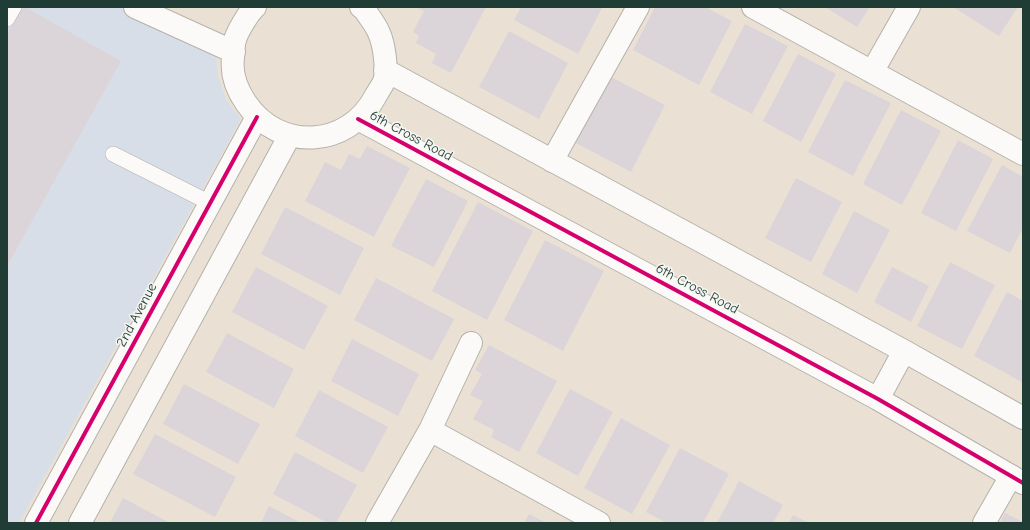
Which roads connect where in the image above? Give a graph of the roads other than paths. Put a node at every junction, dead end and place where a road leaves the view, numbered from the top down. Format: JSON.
{"nodes":[{"id":1,"x":14,"y":7,"type":"edge"},
{"id":2,"x":136,"y":7,"type":"edge"},
{"id":3,"x":255,"y":7,"type":"edge"},
{"id":4,"x":638,"y":7,"type":"edge"},
{"id":5,"x":753,"y":7,"type":"edge"},
{"id":6,"x":909,"y":7,"type":"edge"},
{"id":7,"x":364,"y":8,"type":"edge"},
{"id":8,"x":7,"y":19,"type":"edge"},
{"id":9,"x":234,"y":52,"type":"junction"},
{"id":10,"x":385,"y":70,"type":"junction"},
{"id":11,"x":872,"y":72,"type":"junction"},
{"id":12,"x":256,"y":117,"type":"junction"},
{"id":13,"x":358,"y":119,"type":"junction"},
{"id":14,"x":290,"y":135,"type":"junction"},
{"id":15,"x":113,"y":154,"type":"dead end"},
{"id":16,"x":1023,"y":154,"type":"edge"},
{"id":17,"x":552,"y":161,"type":"junction"},
{"id":18,"x":210,"y":203,"type":"junction"},
{"id":19,"x":471,"y":343,"type":"dead end"},
{"id":20,"x":904,"y":351,"type":"junction"},
{"id":21,"x":878,"y":399,"type":"junction"},
{"id":22,"x":1023,"y":418,"type":"edge"},
{"id":23,"x":430,"y":430,"type":"junction"},
{"id":24,"x":1017,"y":480,"type":"edge"},
{"id":25,"x":36,"y":523,"type":"edge"},
{"id":26,"x":80,"y":523,"type":"edge"},
{"id":27,"x":377,"y":523,"type":"edge"},
{"id":28,"x":599,"y":523,"type":"edge"},
{"id":29,"x":984,"y":523,"type":"edge"}],
"edges":[{"from":1,"to":8,"type":"lane"},
{"from":2,"to":9,"type":"street"},
{"from":3,"to":9,"type":"street"},
{"from":4,"to":17,"type":"street"},
{"from":5,"to":11,"type":"street"},
{"from":6,"to":11,"type":"street"},
{"from":7,"to":10,"type":"street"},
{"from":9,"to":12,"type":"street"},
{"from":10,"to":13,"type":"street"},
{"from":10,"to":17,"type":"street"},
{"from":11,"to":16,"type":"street"},
{"from":12,"to":14,"type":"street"},
{"from":12,"to":18,"type":"street","name":"2nd Avenue"},
{"from":13,"to":14,"type":"street"},
{"from":13,"to":21,"type":"street","name":"6th Cross Road"},
{"from":14,"to":26,"type":"street"},
{"from":15,"to":18,"type":"lane"},
{"from":17,"to":20,"type":"street"},
{"from":18,"to":25,"type":"street","name":"2nd Avenue"},
{"from":19,"to":23,"type":"street"},
{"from":20,"to":21,"type":"street"},
{"from":20,"to":22,"type":"street"},
{"from":21,"to":24,"type":"street","name":"6th Cross Road"},
{"from":23,"to":27,"type":"street"},
{"from":23,"to":28,"type":"street"},
{"from":24,"to":29,"type":"street"}]}
